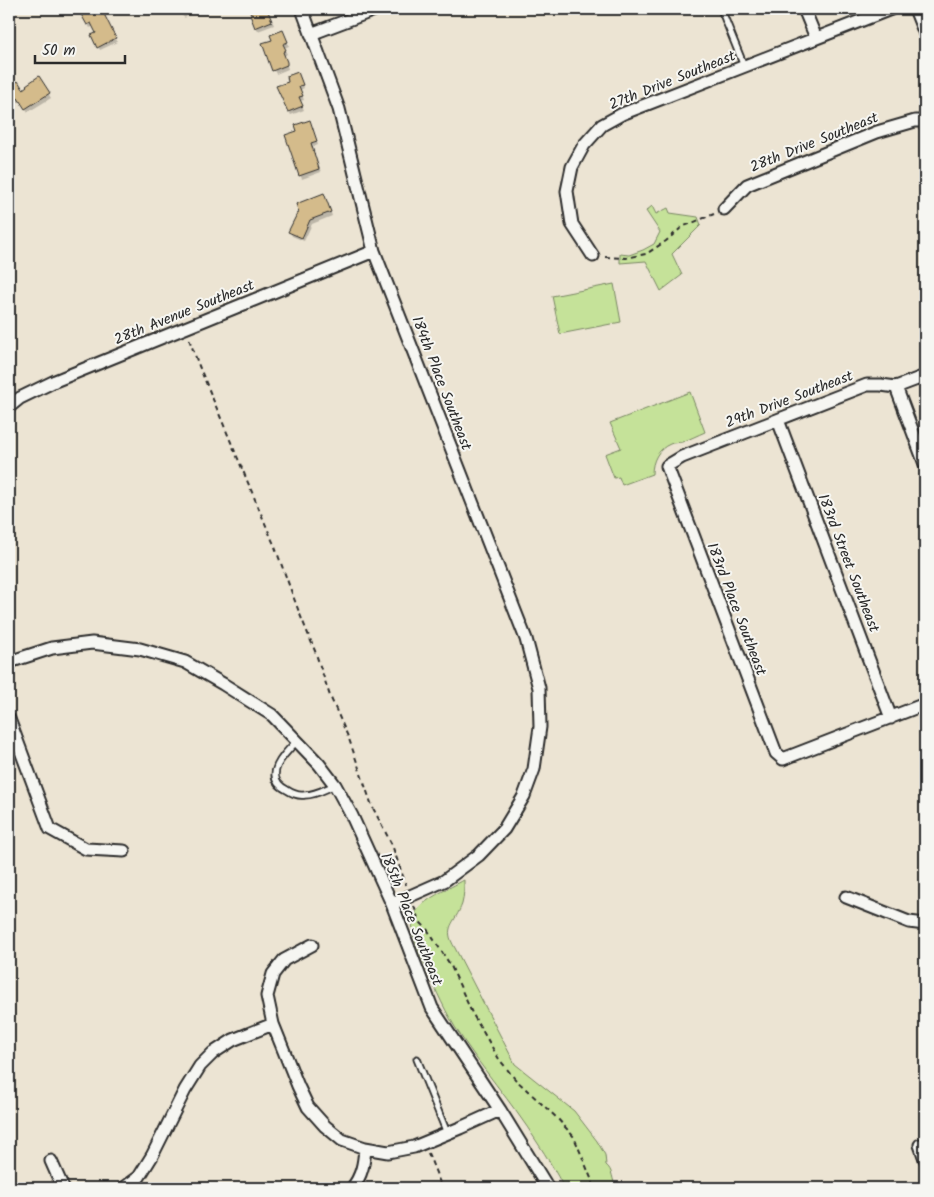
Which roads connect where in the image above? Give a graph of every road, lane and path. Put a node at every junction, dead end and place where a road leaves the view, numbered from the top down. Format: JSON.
{"nodes":[{"id":1,"x":302,"y":9,"type":"edge"},
{"id":2,"x":377,"y":9,"type":"edge"},
{"id":3,"x":721,"y":9,"type":"edge"},
{"id":4,"x":804,"y":9,"type":"edge"},
{"id":5,"x":891,"y":9,"type":"edge"},
{"id":6,"x":915,"y":9,"type":"edge"},
{"id":7,"x":311,"y":34,"type":"junction"},
{"id":8,"x":925,"y":34,"type":"edge"},
{"id":9,"x":816,"y":38,"type":"junction"},
{"id":10,"x":744,"y":66,"type":"junction"},
{"id":11,"x":925,"y":121,"type":"edge"},
{"id":12,"x":724,"y":209,"type":"joint"},
{"id":13,"x":374,"y":251,"type":"junction"},
{"id":14,"x":593,"y":256,"type":"joint"},
{"id":15,"x":185,"y":328,"type":"junction"},
{"id":16,"x":925,"y":376,"type":"edge"},
{"id":17,"x":896,"y":387,"type":"junction"},
{"id":18,"x":9,"y":407,"type":"edge"},
{"id":19,"x":778,"y":420,"type":"junction"},
{"id":20,"x":925,"y":464,"type":"edge"},
{"id":21,"x":668,"y":466,"type":"joint"},
{"id":22,"x":9,"y":662,"type":"edge"},
{"id":23,"x":925,"y":704,"type":"edge"},
{"id":24,"x":9,"y":718,"type":"edge"},
{"id":25,"x":891,"y":718,"type":"junction"},
{"id":26,"x":297,"y":741,"type":"junction"},
{"id":27,"x":335,"y":785,"type":"junction"},
{"id":28,"x":124,"y":851,"type":"dead end"},
{"id":29,"x":410,"y":896,"type":"junction"},
{"id":30,"x":846,"y":898,"type":"dead end"},
{"id":31,"x":392,"y":904,"type":"junction"},
{"id":32,"x":925,"y":924,"type":"edge"},
{"id":33,"x":312,"y":945,"type":"dead end"},
{"id":34,"x":273,"y":1024,"type":"junction"},
{"id":35,"x":417,"y":1059,"type":"dead end"},
{"id":36,"x":500,"y":1110,"type":"junction"},
{"id":37,"x":447,"y":1133,"type":"junction"},
{"id":38,"x":424,"y":1142,"type":"junction"},
{"id":39,"x":920,"y":1145,"type":"dead end"},
{"id":40,"x":365,"y":1148,"type":"junction"},
{"id":41,"x":925,"y":1159,"type":"edge"},
{"id":42,"x":51,"y":1161,"type":"dead end"},
{"id":43,"x":63,"y":1188,"type":"edge"},
{"id":44,"x":124,"y":1188,"type":"edge"},
{"id":45,"x":352,"y":1188,"type":"edge"},
{"id":46,"x":442,"y":1188,"type":"edge"},
{"id":47,"x":548,"y":1188,"type":"edge"},
{"id":48,"x":595,"y":1188,"type":"edge"}],
"edges":[{"from":1,"to":7,"type":"street","name":"184th Place Southeast"},
{"from":2,"to":7,"type":"street"},
{"from":3,"to":10,"type":"lane"},
{"from":4,"to":9,"type":"street"},
{"from":5,"to":9,"type":"street","name":"27th Drive Southeast"},
{"from":6,"to":8,"type":"street"},
{"from":7,"to":13,"type":"street","name":"184th Place Southeast"},
{"from":9,"to":10,"type":"street","name":"27th Drive Southeast"},
{"from":10,"to":14,"type":"street","name":"27th Drive Southeast"},
{"from":11,"to":12,"type":"street","name":"28th Drive Southeast"},
{"from":12,"to":14,"type":"path"},
{"from":13,"to":15,"type":"street","name":"28th Avenue Southeast"},
{"from":13,"to":29,"type":"street","name":"184th Place Southeast"},
{"from":15,"to":18,"type":"street","name":"28th Avenue Southeast"},
{"from":15,"to":29,"type":"path"},
{"from":16,"to":17,"type":"street","name":"29th Drive Southeast"},
{"from":17,"to":19,"type":"street","name":"29th Drive Southeast"},
{"from":17,"to":20,"type":"street"},
{"from":19,"to":21,"type":"street","name":"29th Drive Southeast"},
{"from":19,"to":25,"type":"street","name":"183rd Street Southeast"},
{"from":21,"to":25,"type":"street","name":"183rd Place Southeast"},
{"from":22,"to":26,"type":"street","name":"185th Place Southeast"},
{"from":23,"to":25,"type":"street"},
{"from":24,"to":28,"type":"street"},
{"from":26,"to":27,"type":"street","name":"185th Place Southeast"},
{"from":26,"to":27,"type":"lane"},
{"from":27,"to":31,"type":"street","name":"185th Place Southeast"},
{"from":29,"to":31,"type":"street","name":"184th Place Southeast"},
{"from":29,"to":48,"type":"path"},
{"from":30,"to":32,"type":"street"},
{"from":31,"to":36,"type":"street","name":"185th Place Southeast"},
{"from":33,"to":34,"type":"street"},
{"from":34,"to":40,"type":"street"},
{"from":34,"to":44,"type":"street"},
{"from":35,"to":37,"type":"lane"},
{"from":36,"to":37,"type":"street"},
{"from":36,"to":47,"type":"street","name":"185th Place Southeast"},
{"from":37,"to":38,"type":"street"},
{"from":38,"to":40,"type":"street"},
{"from":38,"to":46,"type":"path"},
{"from":39,"to":41,"type":"street"},
{"from":40,"to":45,"type":"street"},
{"from":42,"to":43,"type":"street"}]}
